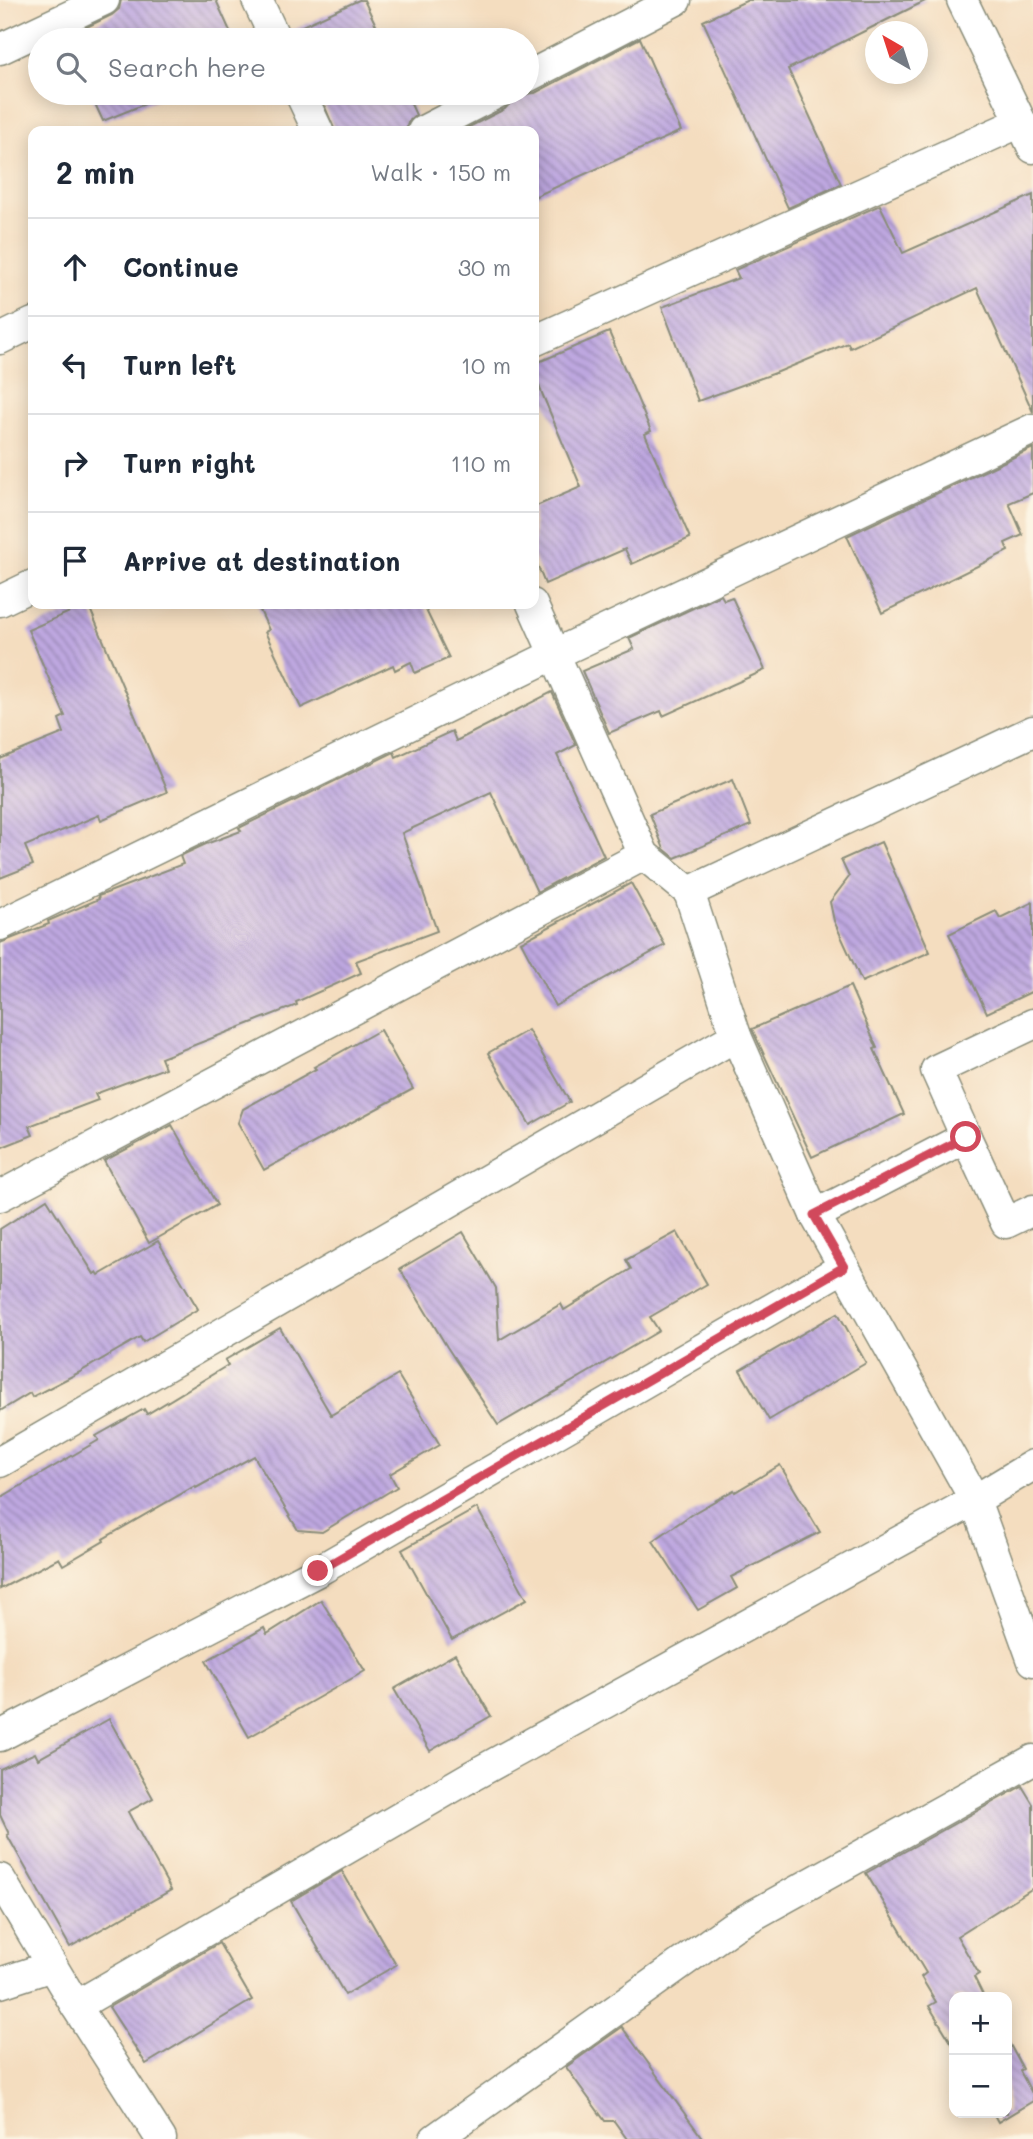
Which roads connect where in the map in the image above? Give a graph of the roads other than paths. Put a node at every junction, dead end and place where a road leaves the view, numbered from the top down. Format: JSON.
{"nodes":[{"id":1,"x":104,"y":0,"type":"edge"},
{"id":2,"x":257,"y":0,"type":"edge"},
{"id":3,"x":676,"y":0,"type":"edge"},
{"id":4,"x":962,"y":0,"type":"edge"},
{"id":5,"x":46,"y":28,"type":"edge"},
{"id":6,"x":270,"y":28,"type":"edge"},
{"id":7,"x":28,"y":37,"type":"edge"},
{"id":8,"x":0,"y":50,"type":"edge"},
{"id":9,"x":539,"y":71,"type":"edge"},
{"id":10,"x":306,"y":105,"type":"edge"},
{"id":11,"x":473,"y":105,"type":"edge"},
{"id":12,"x":1021,"y":122,"type":"junction"},
{"id":13,"x":316,"y":126,"type":"edge"},
{"id":14,"x":432,"y":126,"type":"edge"},
{"id":15,"x":1033,"y":148,"type":"edge"},
{"id":16,"x":28,"y":325,"type":"edge"},
{"id":17,"x":0,"y":339,"type":"edge"},
{"id":18,"x":539,"y":339,"type":"edge"},
{"id":19,"x":1033,"y":429,"type":"edge"},
{"id":20,"x":28,"y":587,"type":"edge"},
{"id":21,"x":0,"y":601,"type":"edge"},
{"id":22,"x":534,"y":609,"type":"edge"},
{"id":23,"x":555,"y":654,"type":"junction"},
{"id":24,"x":1033,"y":731,"type":"edge"},
{"id":25,"x":645,"y":855,"type":"junction"},
{"id":26,"x":689,"y":892,"type":"junction"},
{"id":27,"x":0,"y":925,"type":"edge"},
{"id":28,"x":1033,"y":1024,"type":"edge"},
{"id":29,"x":736,"y":1036,"type":"junction"},
{"id":30,"x":965,"y":1135,"type":"junction"},
{"id":31,"x":0,"y":1196,"type":"edge"},
{"id":32,"x":1033,"y":1210,"type":"edge"},
{"id":33,"x":814,"y":1215,"type":"junction"},
{"id":34,"x":844,"y":1267,"type":"junction"},
{"id":35,"x":0,"y":1461,"type":"edge"},
{"id":36,"x":1033,"y":1465,"type":"edge"},
{"id":37,"x":975,"y":1500,"type":"junction"},
{"id":38,"x":1033,"y":1661,"type":"edge"},
{"id":39,"x":0,"y":1736,"type":"edge"},
{"id":40,"x":1033,"y":1760,"type":"edge"},
{"id":41,"x":0,"y":1879,"type":"edge"},
{"id":42,"x":52,"y":1966,"type":"junction"},
{"id":43,"x":0,"y":1983,"type":"edge"},
{"id":44,"x":76,"y":2006,"type":"junction"},
{"id":45,"x":161,"y":2139,"type":"edge"},
{"id":46,"x":435,"y":2139,"type":"edge"}],
"edges":[{"from":1,"to":5,"type":"street"},
{"from":2,"to":6,"type":"street"},
{"from":3,"to":9,"type":"street"},
{"from":4,"to":12,"type":"street"},
{"from":7,"to":8,"type":"street"},
{"from":10,"to":13,"type":"street"},
{"from":11,"to":14,"type":"street"},
{"from":12,"to":15,"type":"street"},
{"from":12,"to":18,"type":"street"},
{"from":16,"to":17,"type":"street"},
{"from":19,"to":23,"type":"street"},
{"from":20,"to":21,"type":"street"},
{"from":22,"to":23,"type":"street"},
{"from":23,"to":25,"type":"street"},
{"from":23,"to":27,"type":"street"},
{"from":24,"to":26,"type":"street"},
{"from":25,"to":26,"type":"street"},
{"from":25,"to":31,"type":"street"},
{"from":26,"to":29,"type":"street"},
{"from":28,"to":30,"type":"street"},
{"from":29,"to":33,"type":"street"},
{"from":29,"to":35,"type":"street"},
{"from":30,"to":32,"type":"street"},
{"from":30,"to":33,"type":"street"},
{"from":33,"to":34,"type":"street"},
{"from":34,"to":37,"type":"street"},
{"from":34,"to":39,"type":"street"},
{"from":36,"to":37,"type":"street"},
{"from":37,"to":38,"type":"street"},
{"from":37,"to":44,"type":"street"},
{"from":40,"to":46,"type":"street"},
{"from":41,"to":42,"type":"street"},
{"from":42,"to":43,"type":"street"},
{"from":42,"to":44,"type":"street"},
{"from":44,"to":45,"type":"street"}]}
